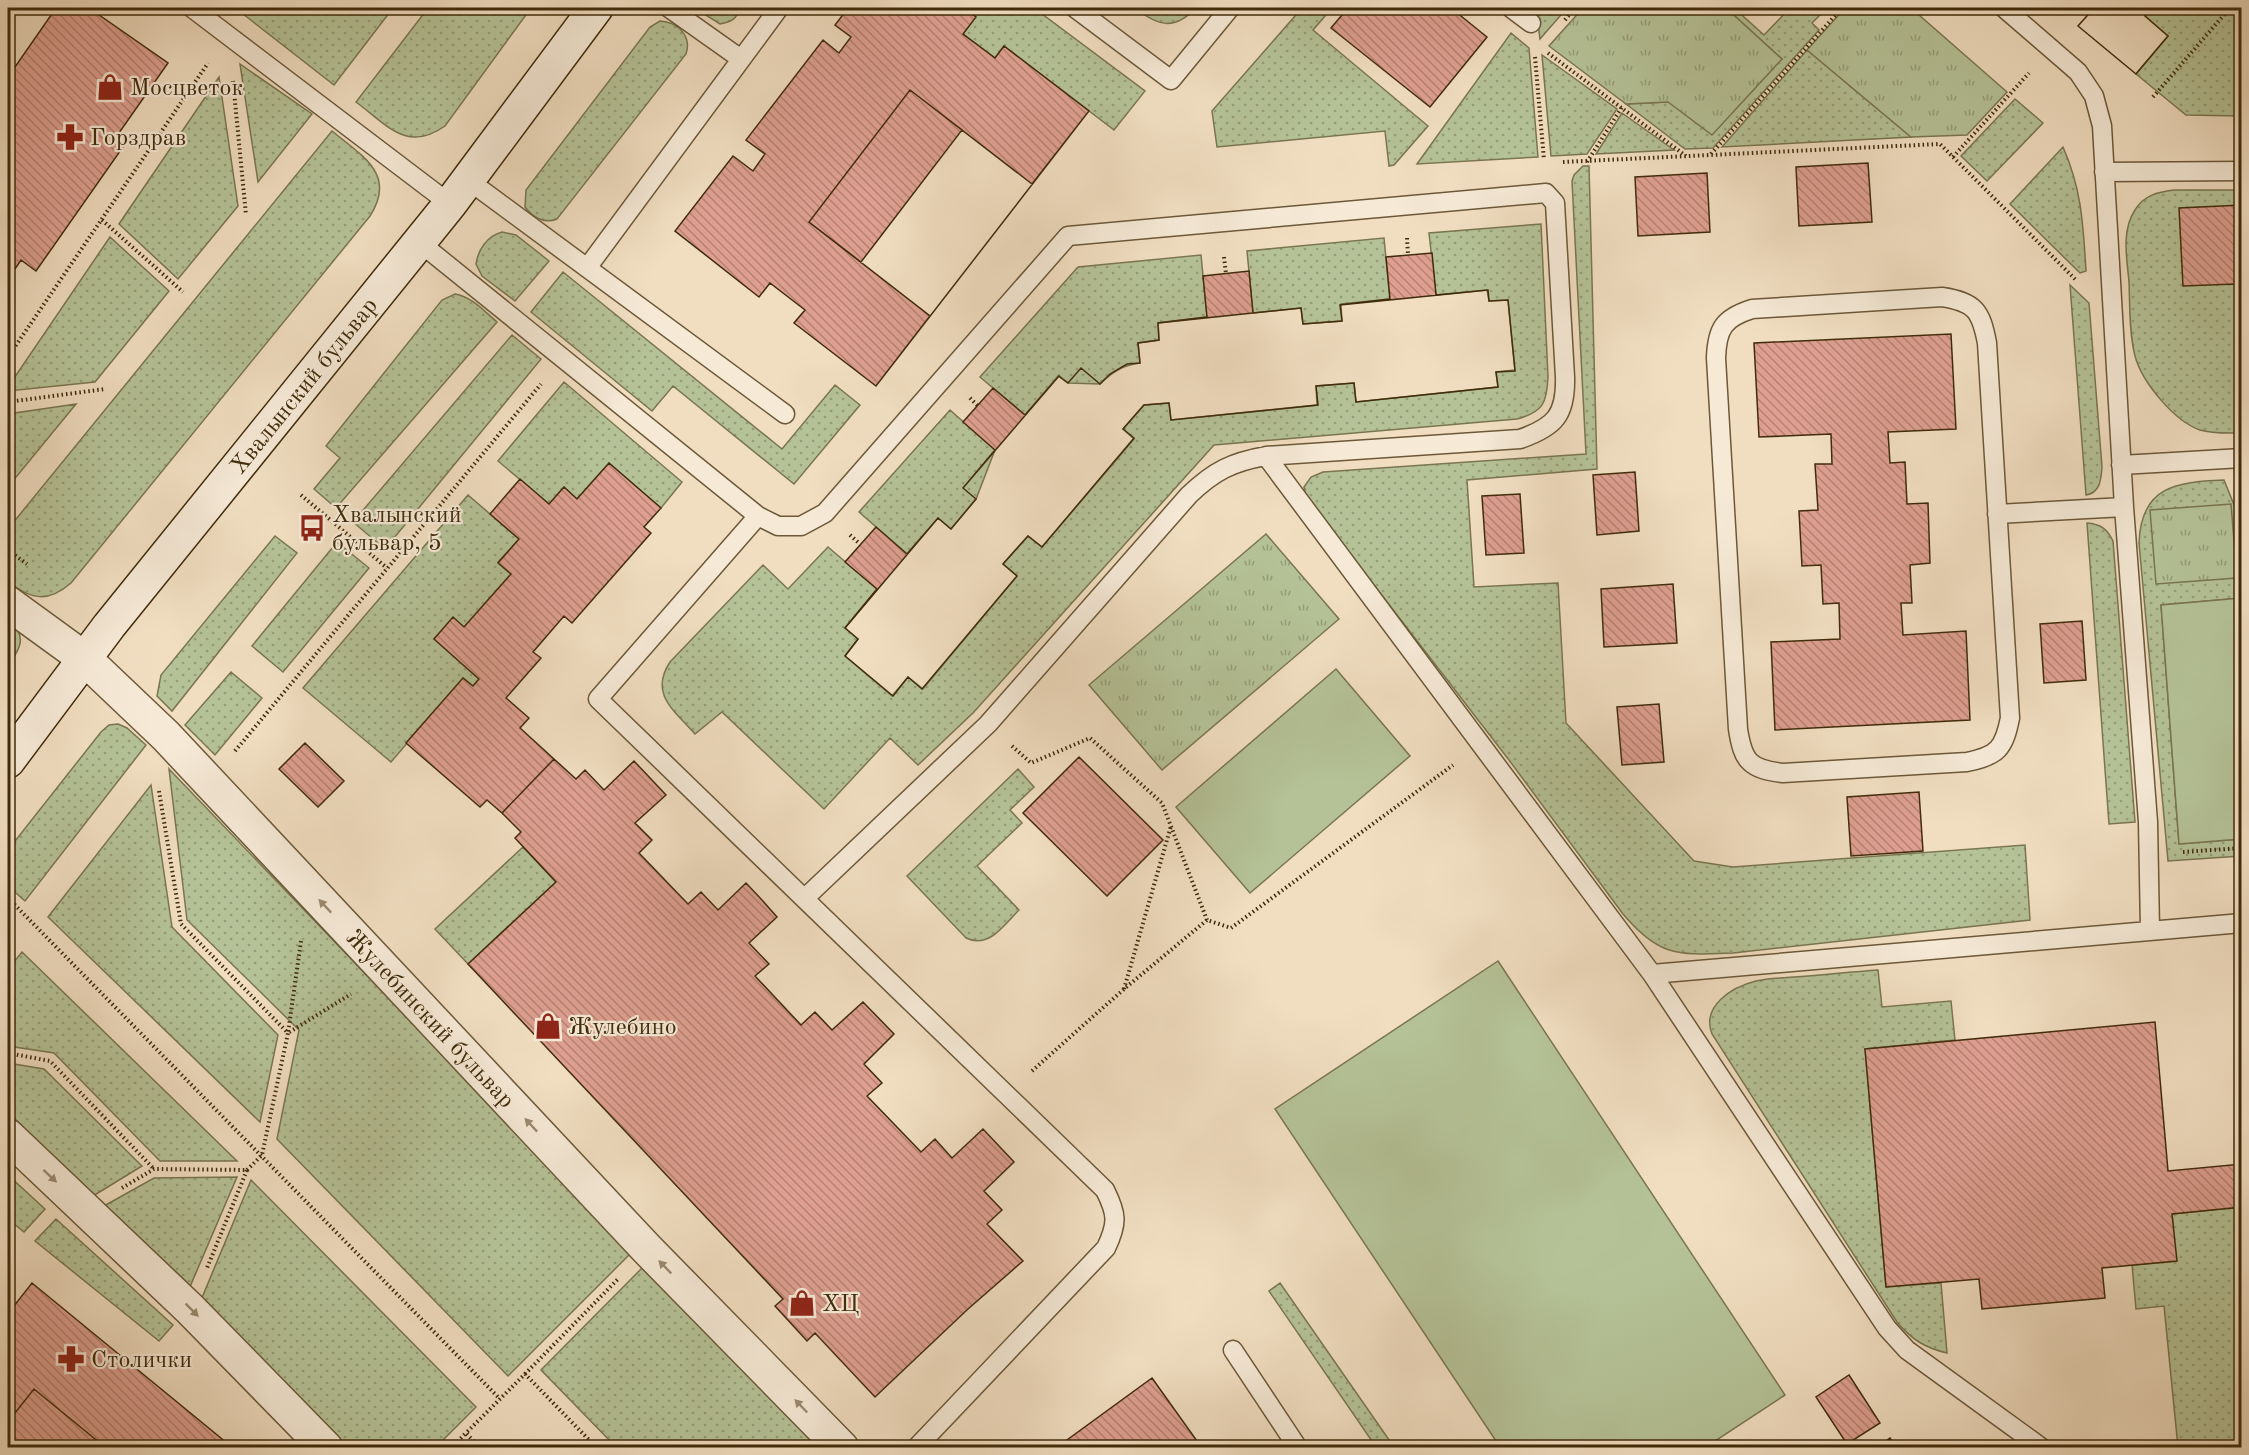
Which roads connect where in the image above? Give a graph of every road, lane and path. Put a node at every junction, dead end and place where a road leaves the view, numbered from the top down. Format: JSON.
{"nodes":[{"id":1,"x":192,"y":8,"type":"edge"},
{"id":2,"x":596,"y":8,"type":"edge"},
{"id":3,"x":669,"y":8,"type":"edge"},
{"id":4,"x":779,"y":8,"type":"edge"},
{"id":5,"x":1075,"y":8,"type":"edge"},
{"id":6,"x":1230,"y":8,"type":"edge"},
{"id":7,"x":1511,"y":8,"type":"edge"},
{"id":8,"x":1842,"y":8,"type":"edge"},
{"id":9,"x":2004,"y":8,"type":"edge"},
{"id":10,"x":2230,"y":8,"type":"edge"},
{"id":11,"x":1531,"y":23,"type":"joint"},
{"id":12,"x":228,"y":33,"type":"junction"},
{"id":13,"x":1534,"y":48,"type":"junction"},
{"id":14,"x":2052,"y":49,"type":"junction"},
{"id":15,"x":741,"y":59,"type":"junction"},
{"id":16,"x":2153,"y":97,"type":"dead end"},
{"id":17,"x":1622,"y":107,"type":"junction"},
{"id":18,"x":1711,"y":155,"type":"junction"},
{"id":19,"x":1687,"y":156,"type":"junction"},
{"id":20,"x":1953,"y":157,"type":"junction"},
{"id":21,"x":1587,"y":162,"type":"junction"},
{"id":22,"x":1544,"y":163,"type":"junction"},
{"id":23,"x":2241,"y":171,"type":"edge"},
{"id":24,"x":2104,"y":172,"type":"junction"},
{"id":25,"x":459,"y":192,"type":"junction"},
{"id":26,"x":1546,"y":194,"type":"junction"},
{"id":27,"x":246,"y":215,"type":"dead end"},
{"id":28,"x":102,"y":220,"type":"junction"},
{"id":29,"x":419,"y":242,"type":"junction"},
{"id":30,"x":587,"y":268,"type":"junction"},
{"id":31,"x":183,"y":292,"type":"dead end"},
{"id":32,"x":2113,"y":320,"type":"junction"},
{"id":33,"x":8,"y":357,"type":"edge"},
{"id":34,"x":563,"y":358,"type":"junction"},
{"id":35,"x":105,"y":389,"type":"dead end"},
{"id":36,"x":8,"y":402,"type":"edge"},
{"id":37,"x":784,"y":414,"type":"dead end"},
{"id":38,"x":1266,"y":456,"type":"junction"},
{"id":39,"x":2241,"y":458,"type":"edge"},
{"id":40,"x":2121,"y":465,"type":"junction"},
{"id":41,"x":301,"y":495,"type":"dead end"},
{"id":42,"x":2124,"y":507,"type":"junction"},
{"id":43,"x":1997,"y":514,"type":"junction"},
{"id":44,"x":758,"y":516,"type":"junction"},
{"id":45,"x":387,"y":568,"type":"junction"},
{"id":46,"x":8,"y":603,"type":"edge"},
{"id":47,"x":85,"y":659,"type":"junction"},
{"id":48,"x":988,"y":724,"type":"junction"},
{"id":49,"x":1481,"y":744,"type":"junction"},
{"id":50,"x":8,"y":761,"type":"edge"},
{"id":51,"x":209,"y":782,"type":"junction"},
{"id":52,"x":158,"y":787,"type":"dead end"},
{"id":53,"x":1171,"y":825,"type":"junction"},
{"id":54,"x":2241,"y":848,"type":"edge"},
{"id":55,"x":2180,"y":852,"type":"dead end"},
{"id":56,"x":308,"y":887,"type":"junction"},
{"id":57,"x":8,"y":898,"type":"edge"},
{"id":58,"x":805,"y":898,"type":"junction"},
{"id":59,"x":1207,"y":920,"type":"junction"},
{"id":60,"x":2241,"y":923,"type":"edge"},
{"id":61,"x":2150,"y":930,"type":"junction"},
{"id":62,"x":387,"y":972,"type":"junction"},
{"id":63,"x":1652,"y":974,"type":"junction"},
{"id":64,"x":1124,"y":989,"type":"junction"},
{"id":65,"x":288,"y":1033,"type":"junction"},
{"id":66,"x":8,"y":1053,"type":"edge"},
{"id":67,"x":1006,"y":1094,"type":"junction"},
{"id":68,"x":8,"y":1136,"type":"edge"},
{"id":69,"x":262,"y":1155,"type":"junction"},
{"id":70,"x":154,"y":1169,"type":"junction"},
{"id":71,"x":247,"y":1170,"type":"junction"},
{"id":72,"x":85,"y":1209,"type":"junction"},
{"id":73,"x":647,"y":1249,"type":"junction"},
{"id":74,"x":190,"y":1309,"type":"junction"},
{"id":75,"x":1233,"y":1350,"type":"dead end"},
{"id":76,"x":525,"y":1374,"type":"junction"},
{"id":77,"x":500,"y":1399,"type":"junction"},
{"id":78,"x":466,"y":1433,"type":"junction"},
{"id":79,"x":326,"y":1448,"type":"edge"},
{"id":80,"x":451,"y":1448,"type":"edge"},
{"id":81,"x":480,"y":1448,"type":"edge"},
{"id":82,"x":594,"y":1448,"type":"edge"},
{"id":83,"x":842,"y":1448,"type":"edge"},
{"id":84,"x":916,"y":1448,"type":"edge"},
{"id":85,"x":1298,"y":1448,"type":"edge"},
{"id":86,"x":2042,"y":1448,"type":"edge"}],
"edges":[{"from":1,"to":12,"type":"lane"},
{"from":2,"to":25,"type":"street","name":"Хвалынский бульвар"},
{"from":3,"to":15,"type":"lane"},
{"from":4,"to":15,"type":"lane"},
{"from":5,"to":6,"type":"lane"},
{"from":7,"to":11,"type":"lane"},
{"from":8,"to":18,"type":"path"},
{"from":9,"to":14,"type":"lane"},
{"from":10,"to":16,"type":"path"},
{"from":11,"to":13,"type":"path"},
{"from":12,"to":25,"type":"lane"},
{"from":12,"to":27,"type":"path"},
{"from":12,"to":28,"type":"path"},
{"from":13,"to":17,"type":"path"},
{"from":13,"to":22,"type":"path"},
{"from":14,"to":20,"type":"path"},
{"from":14,"to":24,"type":"lane"},
{"from":15,"to":30,"type":"lane"},
{"from":17,"to":19,"type":"path"},
{"from":17,"to":21,"type":"path"},
{"from":18,"to":19,"type":"path"},
{"from":18,"to":20,"type":"path"},
{"from":19,"to":21,"type":"path"},
{"from":20,"to":32,"type":"path"},
{"from":21,"to":22,"type":"path"},
{"from":22,"to":26,"type":"path"},
{"from":23,"to":24,"type":"lane"},
{"from":24,"to":32,"type":"lane"},
{"from":25,"to":29,"type":"street","name":"Хвалынский бульвар"},
{"from":25,"to":30,"type":"lane"},
{"from":26,"to":38,"type":"lane"},
{"from":26,"to":44,"type":"lane"},
{"from":28,"to":31,"type":"path"},
{"from":28,"to":33,"type":"path"},
{"from":29,"to":34,"type":"lane"},
{"from":29,"to":47,"type":"street","name":"Хвалынский бульвар"},
{"from":30,"to":37,"type":"lane"},
{"from":32,"to":40,"type":"lane"},
{"from":34,"to":44,"type":"lane"},
{"from":34,"to":45,"type":"path"},
{"from":35,"to":36,"type":"path"},
{"from":38,"to":48,"type":"lane"},
{"from":38,"to":49,"type":"lane"},
{"from":39,"to":40,"type":"lane"},
{"from":40,"to":42,"type":"lane"},
{"from":41,"to":45,"type":"path"},
{"from":42,"to":43,"type":"lane"},
{"from":42,"to":61,"type":"lane"},
{"from":43,"to":43,"type":"lane"},
{"from":44,"to":58,"type":"lane"},
{"from":45,"to":51,"type":"path"},
{"from":46,"to":47,"type":"street","name":"Жулебинский бульвар"},
{"from":47,"to":50,"type":"street","name":"Хвалынский бульвар"},
{"from":47,"to":51,"type":"street","name":"Жулебинский бульвар"},
{"from":48,"to":53,"type":"path"},
{"from":48,"to":58,"type":"lane"},
{"from":49,"to":59,"type":"path"},
{"from":49,"to":63,"type":"lane"},
{"from":51,"to":56,"type":"street","name":"Жулебинский бульвар"},
{"from":52,"to":65,"type":"path"},
{"from":53,"to":59,"type":"path"},
{"from":53,"to":64,"type":"path"},
{"from":54,"to":55,"type":"path"},
{"from":62,"to":56,"type":"street","name":"Жулебинский бульвар","one_way":true},
{"from":56,"to":65,"type":"path"},
{"from":57,"to":69,"type":"path"},
{"from":58,"to":67,"type":"lane"},
{"from":59,"to":64,"type":"path"},
{"from":60,"to":61,"type":"lane"},
{"from":61,"to":63,"type":"lane"},
{"from":62,"to":65,"type":"path"},
{"from":73,"to":62,"type":"street","name":"Жулебинский бульвар","one_way":true},
{"from":63,"to":86,"type":"lane"},
{"from":64,"to":67,"type":"path"},
{"from":65,"to":69,"type":"path"},
{"from":66,"to":70,"type":"path"},
{"from":67,"to":84,"type":"lane"},
{"from":68,"to":72,"type":"street","one_way":true},
{"from":69,"to":71,"type":"path"},
{"from":69,"to":77,"type":"path"},
{"from":70,"to":71,"type":"path"},
{"from":70,"to":72,"type":"path"},
{"from":71,"to":74,"type":"path"},
{"from":72,"to":74,"type":"street"},
{"from":73,"to":76,"type":"path"},
{"from":83,"to":73,"type":"street","name":"Жулебинский бульвар","one_way":true},
{"from":74,"to":79,"type":"street","one_way":true},
{"from":75,"to":85,"type":"lane"},
{"from":76,"to":77,"type":"path"},
{"from":76,"to":82,"type":"path"},
{"from":77,"to":78,"type":"path"},
{"from":78,"to":80,"type":"path"},
{"from":78,"to":81,"type":"path"}]}
